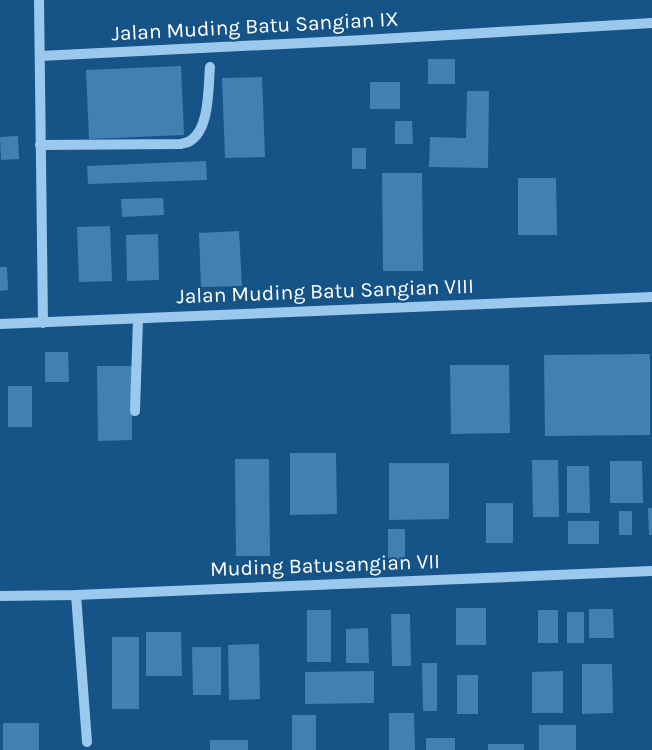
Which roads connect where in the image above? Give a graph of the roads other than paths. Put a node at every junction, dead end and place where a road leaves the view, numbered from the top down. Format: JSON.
{"nodes":[{"id":1,"x":39,"y":0,"type":"edge"},
{"id":2,"x":652,"y":23,"type":"edge"},
{"id":3,"x":40,"y":56,"type":"junction"},
{"id":4,"x":210,"y":67,"type":"dead end"},
{"id":5,"x":40,"y":145,"type":"junction"},
{"id":6,"x":652,"y":297,"type":"edge"},
{"id":7,"x":138,"y":319,"type":"junction"},
{"id":8,"x":43,"y":323,"type":"junction"},
{"id":9,"x":0,"y":324,"type":"edge"},
{"id":10,"x":135,"y":411,"type":"dead end"},
{"id":11,"x":652,"y":571,"type":"edge"},
{"id":12,"x":76,"y":595,"type":"junction"},
{"id":13,"x":0,"y":596,"type":"edge"},
{"id":14,"x":87,"y":742,"type":"dead end"}],
"edges":[{"from":1,"to":3,"type":"street"},
{"from":2,"to":3,"type":"street","name":"Jalan Muding Batu Sangian IX"},
{"from":3,"to":5,"type":"street"},
{"from":4,"to":5,"type":"street"},
{"from":5,"to":8,"type":"street"},
{"from":6,"to":7,"type":"street","name":"Jalan Muding Batu Sangian VIII"},
{"from":7,"to":8,"type":"street","name":"Jalan Muding Batu Sangian VIII"},
{"from":7,"to":10,"type":"street"},
{"from":8,"to":9,"type":"street","name":"Jalan Muding Batu Sangian VIII"},
{"from":11,"to":12,"type":"street","name":"Muding Batusangian VII"},
{"from":12,"to":13,"type":"street","name":"Muding Batusangian VII"},
{"from":12,"to":14,"type":"street"}]}
